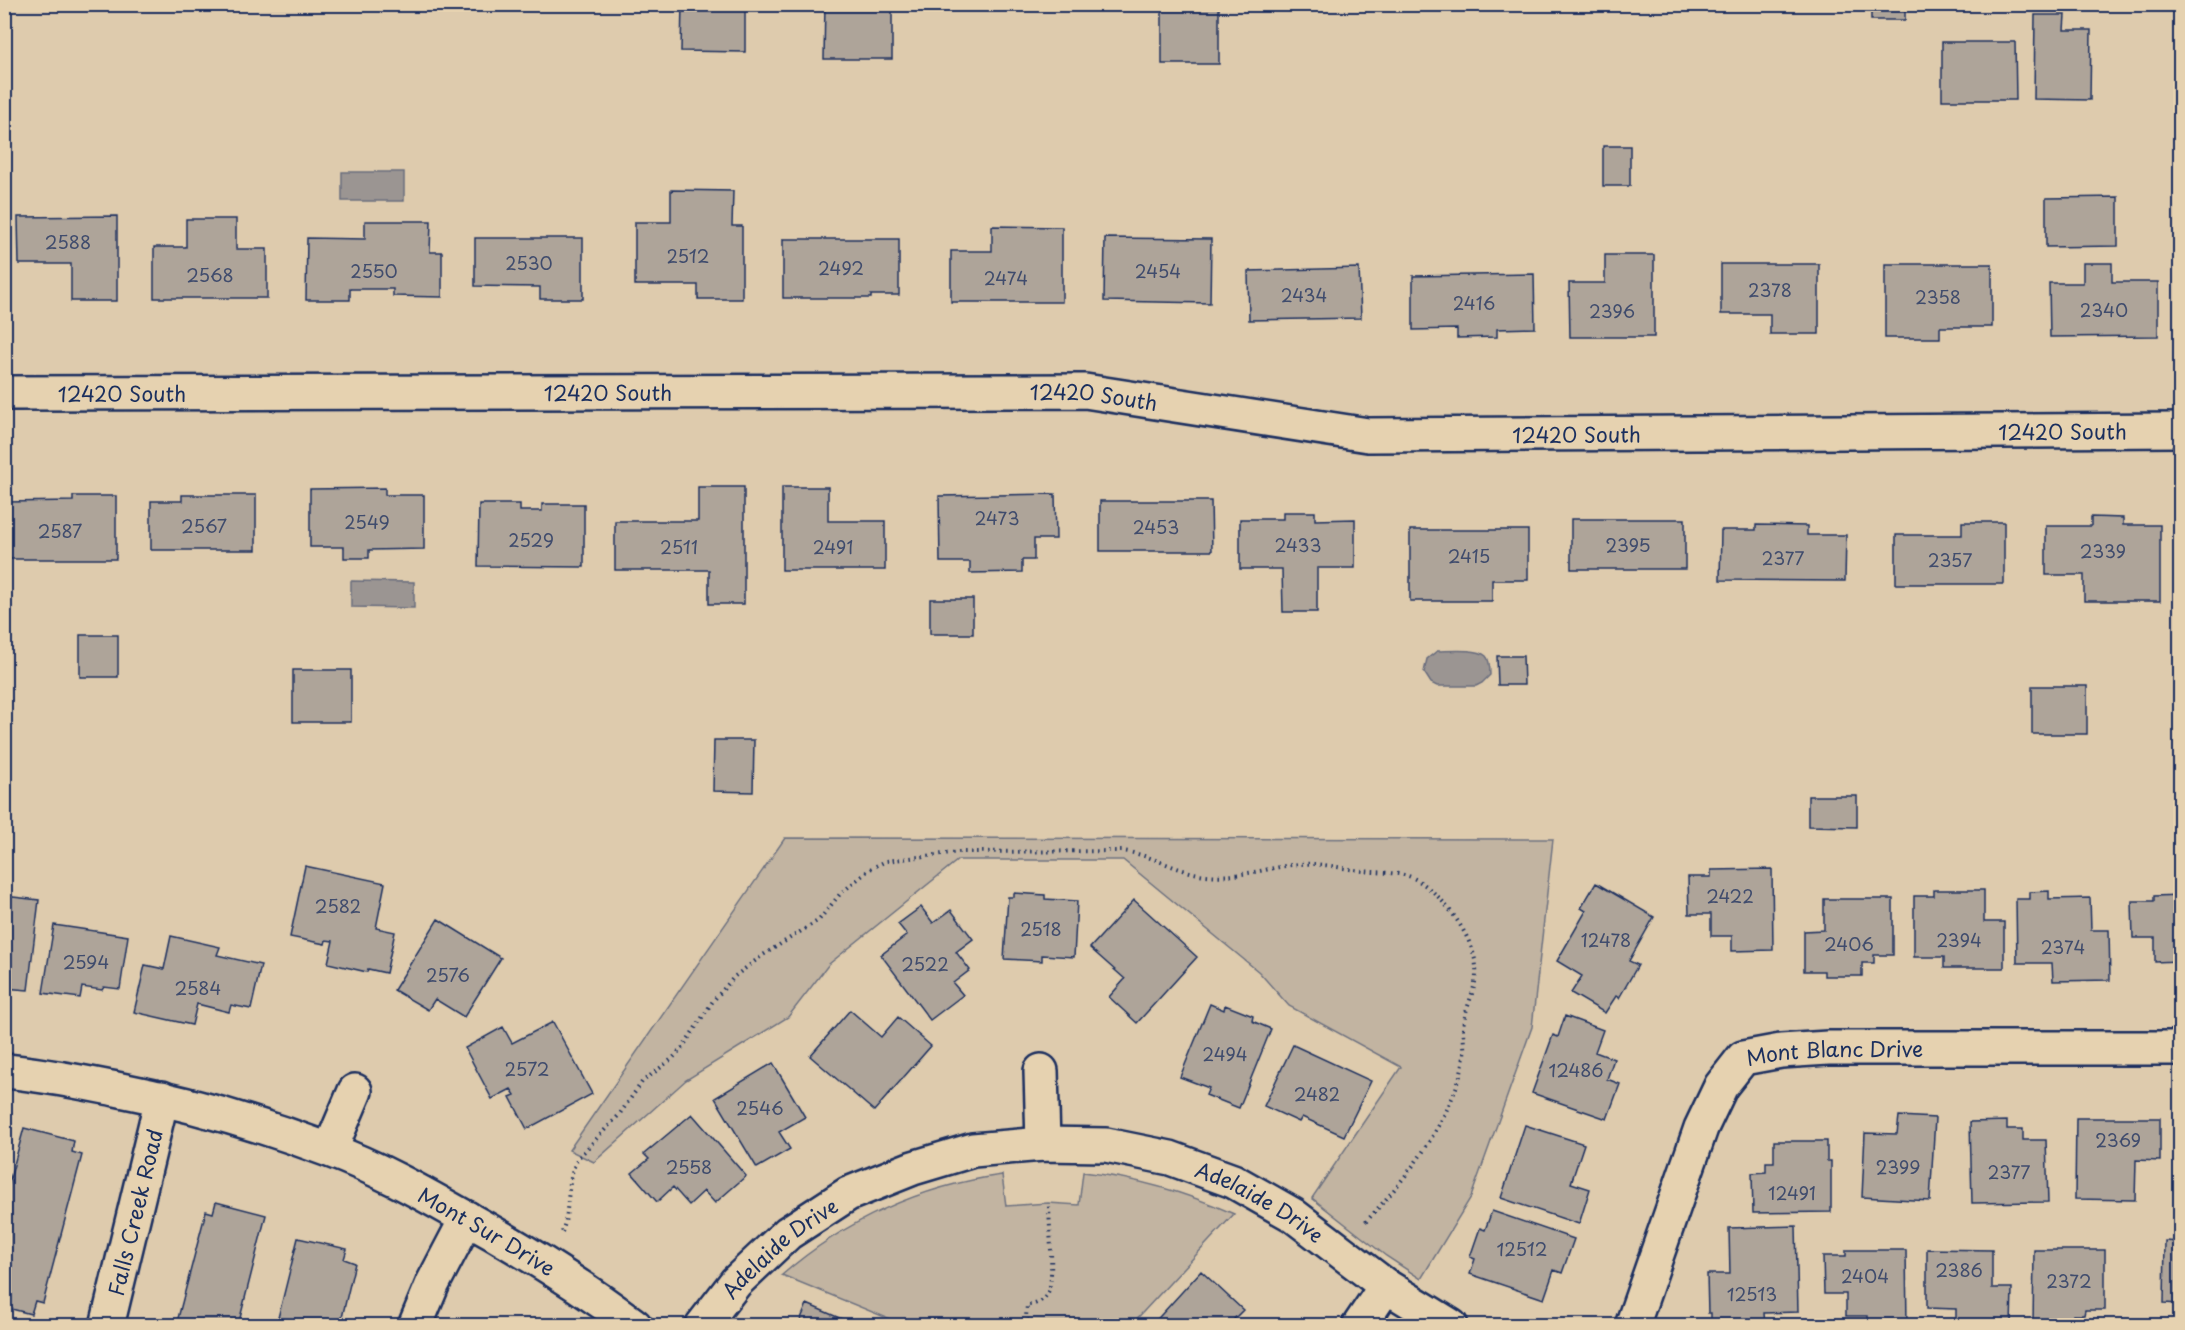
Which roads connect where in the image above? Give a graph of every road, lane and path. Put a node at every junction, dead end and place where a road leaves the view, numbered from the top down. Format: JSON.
{"nodes":[{"id":1,"x":4,"y":393,"type":"edge"},
{"id":2,"x":2181,"y":430,"type":"edge"},
{"id":3,"x":2181,"y":1048,"type":"edge"},
{"id":4,"x":4,"y":1071,"type":"edge"},
{"id":5,"x":1041,"y":1071,"type":"dead end"},
{"id":6,"x":355,"y":1091,"type":"dead end"},
{"id":7,"x":162,"y":1098,"type":"junction"},
{"id":8,"x":1043,"y":1144,"type":"junction"},
{"id":9,"x":330,"y":1150,"type":"junction"},
{"id":10,"x":1048,"y":1203,"type":"dead end"},
{"id":11,"x":467,"y":1218,"type":"junction"},
{"id":12,"x":1364,"y":1226,"type":"dead end"},
{"id":13,"x":562,"y":1232,"type":"dead end"},
{"id":14,"x":1386,"y":1286,"type":"junction"},
{"id":15,"x":107,"y":1326,"type":"edge"},
{"id":16,"x":415,"y":1326,"type":"edge"},
{"id":17,"x":635,"y":1326,"type":"edge"},
{"id":18,"x":702,"y":1326,"type":"edge"},
{"id":19,"x":1030,"y":1326,"type":"edge"},
{"id":20,"x":1359,"y":1326,"type":"edge"},
{"id":21,"x":1451,"y":1326,"type":"edge"},
{"id":22,"x":1632,"y":1326,"type":"edge"}],
"edges":[{"from":1,"to":2,"type":"street","name":"12420 South"},
{"from":3,"to":22,"type":"street","name":"Mont Blanc Drive"},
{"from":4,"to":7,"type":"street","name":"Mont Sur Drive"},
{"from":5,"to":8,"type":"street"},
{"from":6,"to":9,"type":"street"},
{"from":7,"to":9,"type":"street","name":"Mont Sur Drive"},
{"from":7,"to":15,"type":"street","name":"Falls Creek Road"},
{"from":8,"to":14,"type":"street","name":"Adelaide Drive"},
{"from":8,"to":18,"type":"street","name":"Adelaide Drive"},
{"from":9,"to":11,"type":"street","name":"Mont Sur Drive"},
{"from":10,"to":19,"type":"path"},
{"from":11,"to":16,"type":"street"},
{"from":11,"to":17,"type":"street","name":"Mont Sur Drive"},
{"from":12,"to":13,"type":"path"},
{"from":14,"to":20,"type":"street"},
{"from":14,"to":21,"type":"street","name":"Adelaide Drive"}]}
